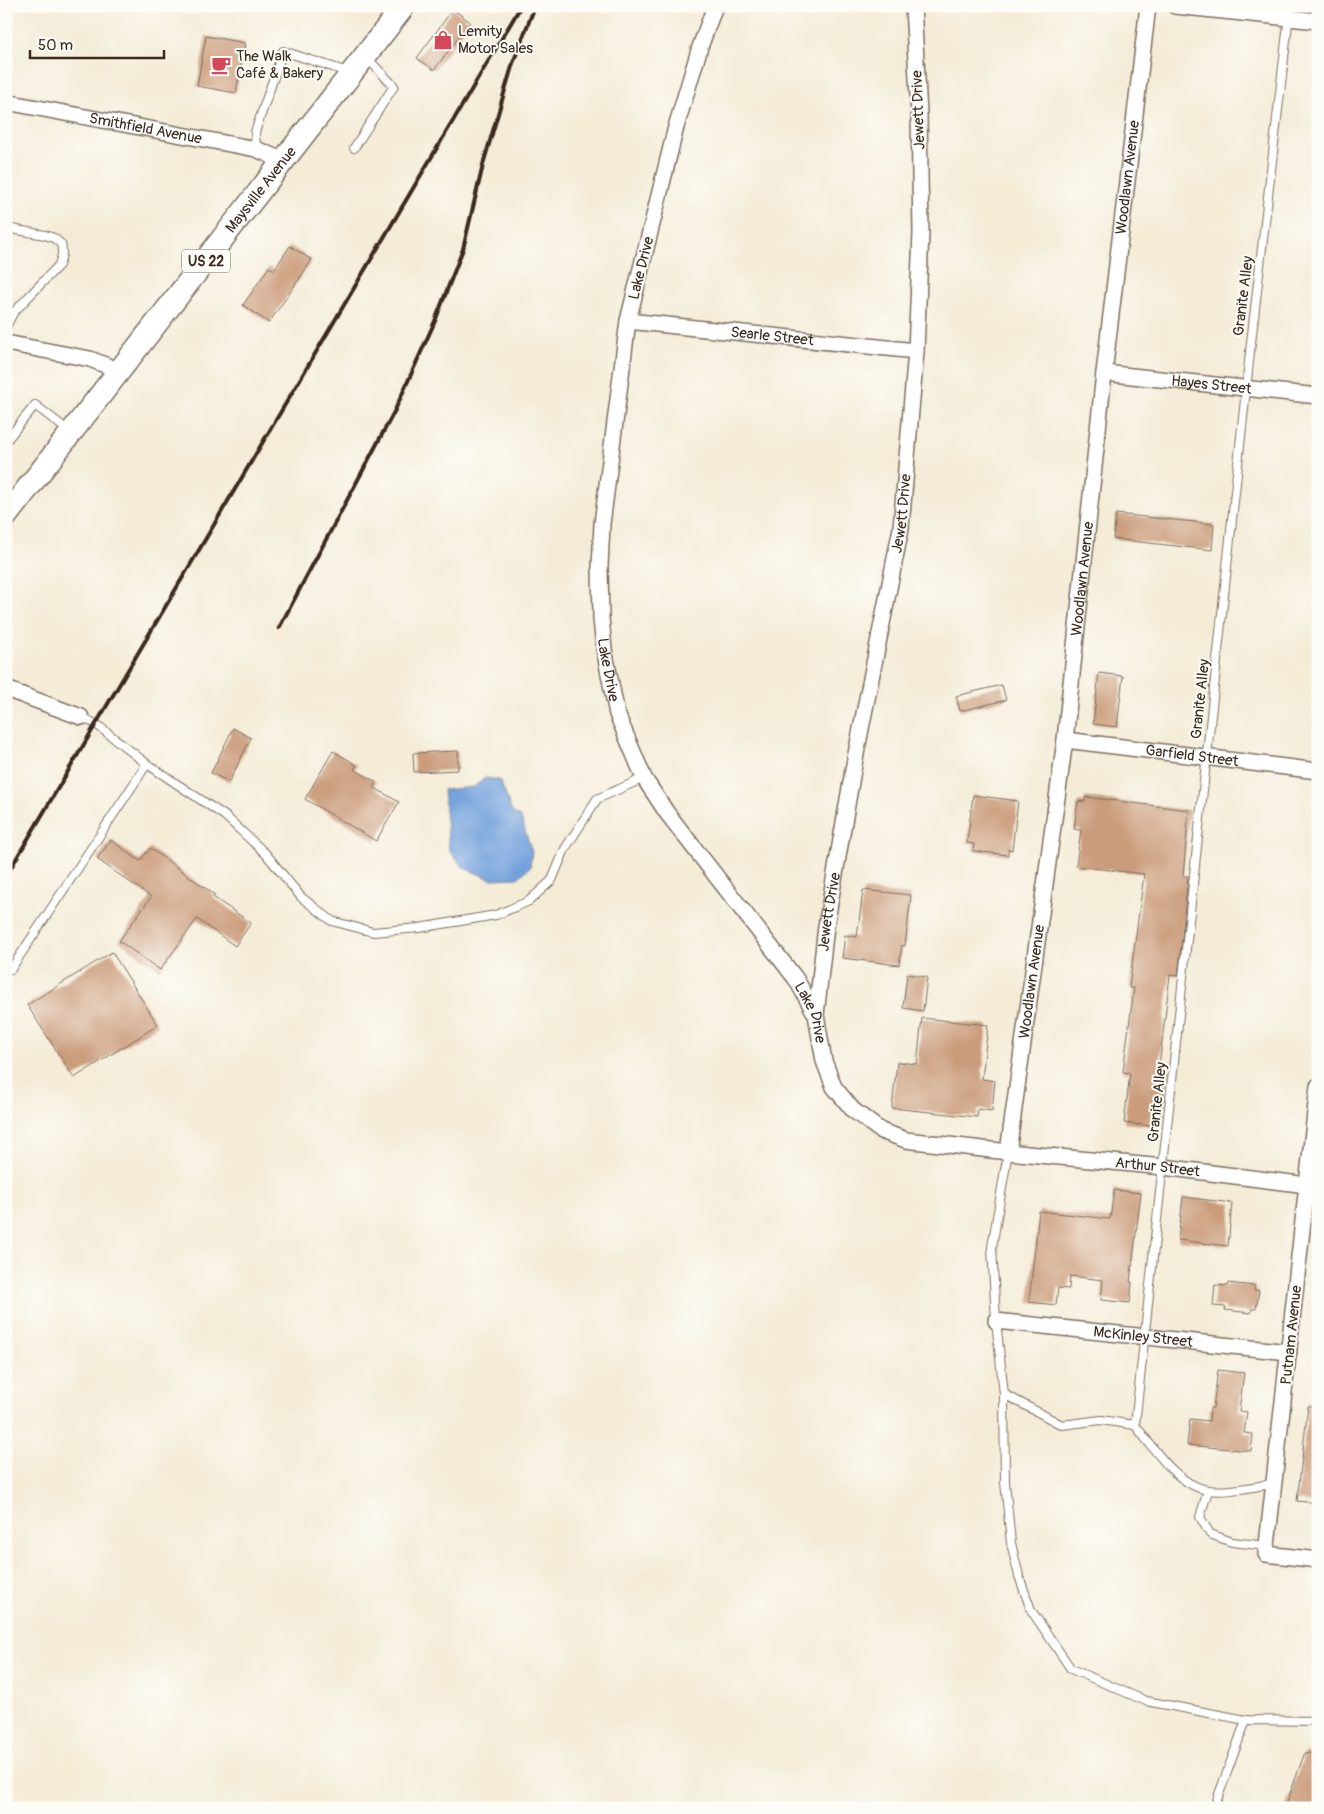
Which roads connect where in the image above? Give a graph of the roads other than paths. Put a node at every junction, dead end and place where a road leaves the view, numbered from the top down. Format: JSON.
{"nodes":[{"id":1,"x":404,"y":6,"type":"edge"},
{"id":2,"x":715,"y":6,"type":"edge"},
{"id":3,"x":913,"y":6,"type":"edge"},
{"id":4,"x":1148,"y":6,"type":"edge"},
{"id":5,"x":1175,"y":6,"type":"edge"},
{"id":6,"x":1290,"y":12,"type":"edge"},
{"id":7,"x":1318,"y":21,"type":"edge"},
{"id":8,"x":359,"y":65,"type":"junction"},
{"id":9,"x":6,"y":102,"type":"edge"},
{"id":10,"x":256,"y":148,"type":"junction"},
{"id":11,"x":354,"y":148,"type":"dead end"},
{"id":12,"x":284,"y":161,"type":"junction"},
{"id":13,"x":6,"y":228,"type":"edge"},
{"id":14,"x":628,"y":321,"type":"junction"},
{"id":15,"x":6,"y":327,"type":"edge"},
{"id":16,"x":6,"y":343,"type":"edge"},
{"id":17,"x":916,"y":351,"type":"junction"},
{"id":18,"x":120,"y":371,"type":"junction"},
{"id":19,"x":1104,"y":373,"type":"junction"},
{"id":20,"x":1247,"y":388,"type":"junction"},
{"id":21,"x":1318,"y":396,"type":"edge"},
{"id":22,"x":71,"y":434,"type":"junction"},
{"id":23,"x":6,"y":441,"type":"edge"},
{"id":24,"x":6,"y":516,"type":"edge"},
{"id":25,"x":6,"y":689,"type":"edge"},
{"id":26,"x":81,"y":717,"type":"joint"},
{"id":27,"x":1065,"y":740,"type":"junction"},
{"id":28,"x":1207,"y":758,"type":"junction"},
{"id":29,"x":147,"y":764,"type":"junction"},
{"id":30,"x":1318,"y":771,"type":"edge"},
{"id":31,"x":644,"y":778,"type":"junction"},
{"id":32,"x":11,"y":969,"type":"dead end"},
{"id":33,"x":816,"y":1015,"type":"junction"},
{"id":34,"x":1318,"y":1086,"type":"edge"},
{"id":35,"x":1008,"y":1152,"type":"junction"},
{"id":36,"x":1163,"y":1167,"type":"junction"},
{"id":37,"x":1313,"y":1187,"type":"edge"},
{"id":38,"x":996,"y":1320,"type":"junction"},
{"id":39,"x":1144,"y":1336,"type":"junction"},
{"id":40,"x":1289,"y":1352,"type":"junction"},
{"id":41,"x":1004,"y":1394,"type":"junction"},
{"id":42,"x":1134,"y":1425,"type":"junction"},
{"id":43,"x":1274,"y":1484,"type":"junction"},
{"id":44,"x":1208,"y":1490,"type":"junction"},
{"id":45,"x":1267,"y":1550,"type":"junction"},
{"id":46,"x":1318,"y":1560,"type":"edge"},
{"id":47,"x":1246,"y":1720,"type":"junction"},
{"id":48,"x":1318,"y":1721,"type":"edge"},
{"id":49,"x":1214,"y":1808,"type":"edge"}],
"edges":[{"from":1,"to":8,"type":"main road","name":"Maysville Avenue","number":"US 22"},
{"from":2,"to":14,"type":"street","name":"Lake Drive"},
{"from":3,"to":17,"type":"street","name":"Jewett Drive"},
{"from":4,"to":19,"type":"street","name":"Woodlawn Avenue"},
{"from":5,"to":6,"type":"street"},
{"from":6,"to":7,"type":"street"},
{"from":6,"to":20,"type":"lane","name":"Granite Alley"},
{"from":8,"to":10,"type":"lane"},
{"from":8,"to":11,"type":"lane"},
{"from":8,"to":12,"type":"main road","name":"Maysville Avenue","number":"US 22"},
{"from":9,"to":10,"type":"street","name":"Smithfield Avenue"},
{"from":10,"to":12,"type":"street","name":"Smithfield Avenue"},
{"from":12,"to":18,"type":"main road","name":"Maysville Avenue","number":"US 22"},
{"from":13,"to":15,"type":"lane"},
{"from":14,"to":17,"type":"street","name":"Searle Street"},
{"from":14,"to":31,"type":"street","name":"Lake Drive"},
{"from":16,"to":18,"type":"street"},
{"from":17,"to":33,"type":"street","name":"Jewett Drive"},
{"from":18,"to":22,"type":"main road","name":"Maysville Avenue","number":"US 22"},
{"from":19,"to":20,"type":"street","name":"Hayes Street"},
{"from":19,"to":27,"type":"street","name":"Woodlawn Avenue"},
{"from":20,"to":21,"type":"street","name":"Hayes Street"},
{"from":20,"to":28,"type":"lane","name":"Granite Alley"},
{"from":22,"to":23,"type":"lane"},
{"from":22,"to":24,"type":"main road","name":"Maysville Avenue","number":"US 22"},
{"from":25,"to":26,"type":"street"},
{"from":26,"to":29,"type":"lane"},
{"from":27,"to":28,"type":"street","name":"Garfield Street"},
{"from":27,"to":35,"type":"street","name":"Woodlawn Avenue"},
{"from":28,"to":30,"type":"street","name":"Garfield Street"},
{"from":28,"to":36,"type":"lane","name":"Granite Alley"},
{"from":29,"to":31,"type":"lane"},
{"from":29,"to":32,"type":"lane"},
{"from":31,"to":33,"type":"street","name":"Lake Drive"},
{"from":33,"to":35,"type":"street","name":"Lake Drive"},
{"from":34,"to":37,"type":"street","name":"Putnam Avenue"},
{"from":35,"to":36,"type":"street","name":"Arthur Street"},
{"from":35,"to":38,"type":"lane"},
{"from":36,"to":37,"type":"street","name":"Arthur Street"},
{"from":36,"to":39,"type":"lane","name":"Granite Alley"},
{"from":37,"to":40,"type":"street","name":"Putnam Avenue"},
{"from":38,"to":39,"type":"street","name":"McKinley Street"},
{"from":38,"to":41,"type":"lane"},
{"from":39,"to":40,"type":"street","name":"McKinley Street"},
{"from":39,"to":42,"type":"lane","name":"Granite Alley"},
{"from":40,"to":43,"type":"street","name":"Putnam Avenue"},
{"from":41,"to":42,"type":"lane"},
{"from":41,"to":47,"type":"lane"},
{"from":42,"to":44,"type":"lane"},
{"from":43,"to":44,"type":"lane"},
{"from":43,"to":45,"type":"street","name":"Putnam Avenue"},
{"from":44,"to":45,"type":"lane"},
{"from":45,"to":46,"type":"street"},
{"from":47,"to":48,"type":"lane"},
{"from":47,"to":49,"type":"lane"}]}
